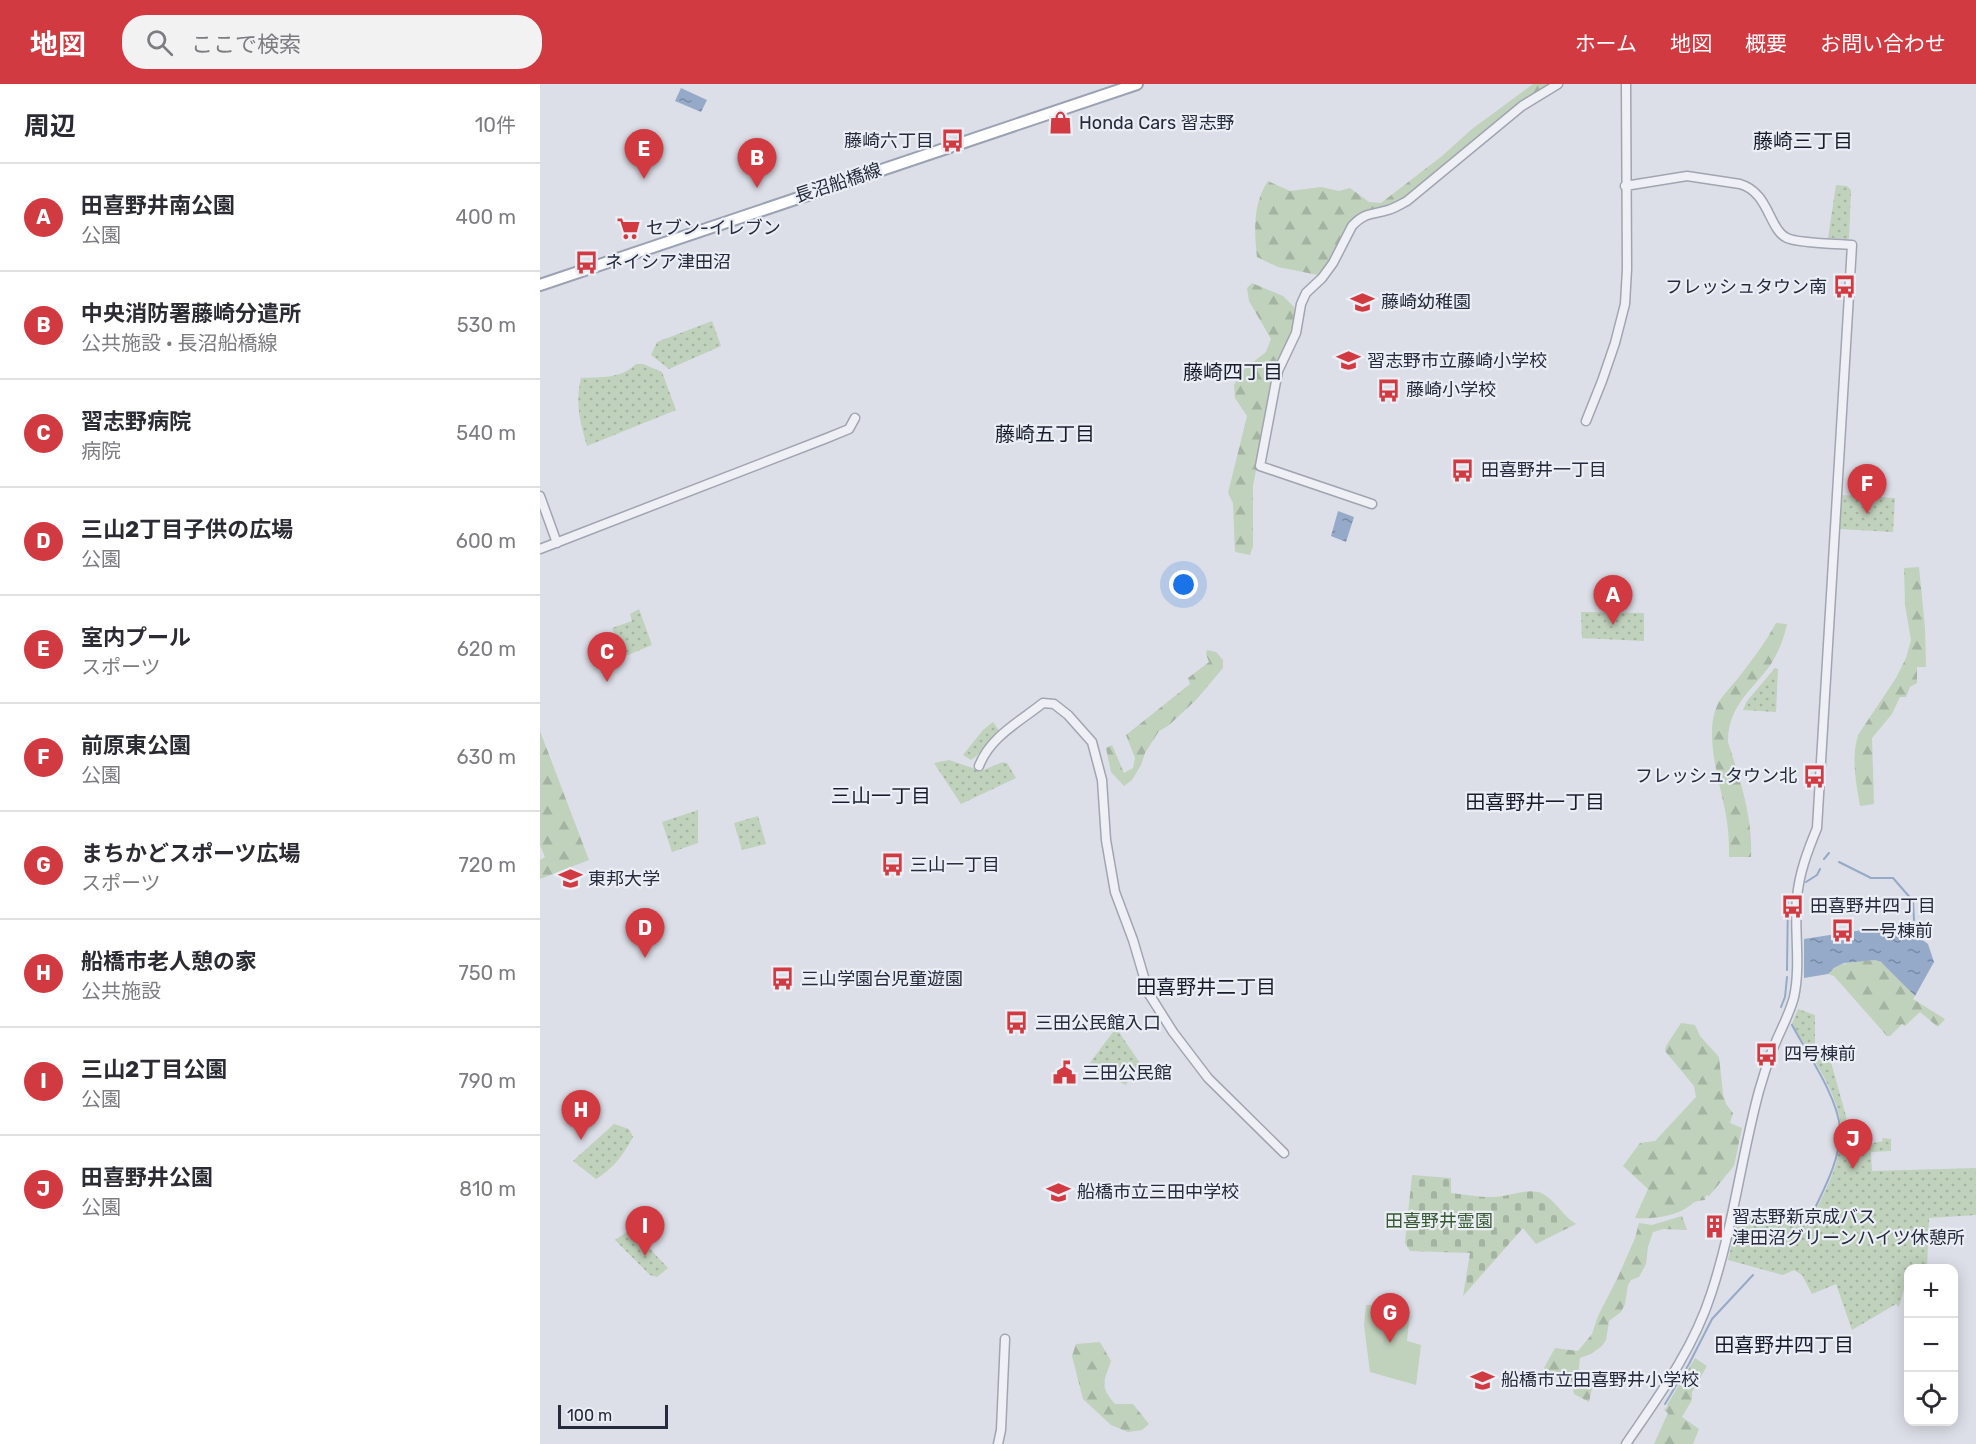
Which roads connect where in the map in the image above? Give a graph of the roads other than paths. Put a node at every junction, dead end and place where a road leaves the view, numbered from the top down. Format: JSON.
{"nodes":[{"id":1,"x":1137,"y":84,"type":"edge"},
{"id":2,"x":1558,"y":84,"type":"edge"},
{"id":3,"x":1626,"y":84,"type":"edge"},
{"id":4,"x":1625,"y":186,"type":"junction"},
{"id":5,"x":540,"y":285,"type":"edge"},
{"id":6,"x":855,"y":418,"type":"dead end"},
{"id":7,"x":1586,"y":421,"type":"dead end"},
{"id":8,"x":540,"y":496,"type":"edge"},
{"id":9,"x":1372,"y":504,"type":"dead end"},
{"id":10,"x":557,"y":543,"type":"junction"},
{"id":11,"x":540,"y":549,"type":"edge"},
{"id":12,"x":979,"y":766,"type":"dead end"},
{"id":13,"x":1284,"y":1153,"type":"dead end"},
{"id":14,"x":1005,"y":1339,"type":"dead end"},
{"id":15,"x":998,"y":1444,"type":"edge"},
{"id":16,"x":1626,"y":1444,"type":"edge"}],
"edges":[{"from":1,"to":5,"type":"main road","name":"長沼船橋線"},
{"from":2,"to":9,"type":"street"},
{"from":3,"to":4,"type":"street"},
{"from":4,"to":7,"type":"street"},
{"from":4,"to":16,"type":"street"},
{"from":6,"to":10,"type":"street"},
{"from":8,"to":10,"type":"street"},
{"from":10,"to":11,"type":"street"},
{"from":12,"to":13,"type":"street"},
{"from":14,"to":15,"type":"street"}]}
